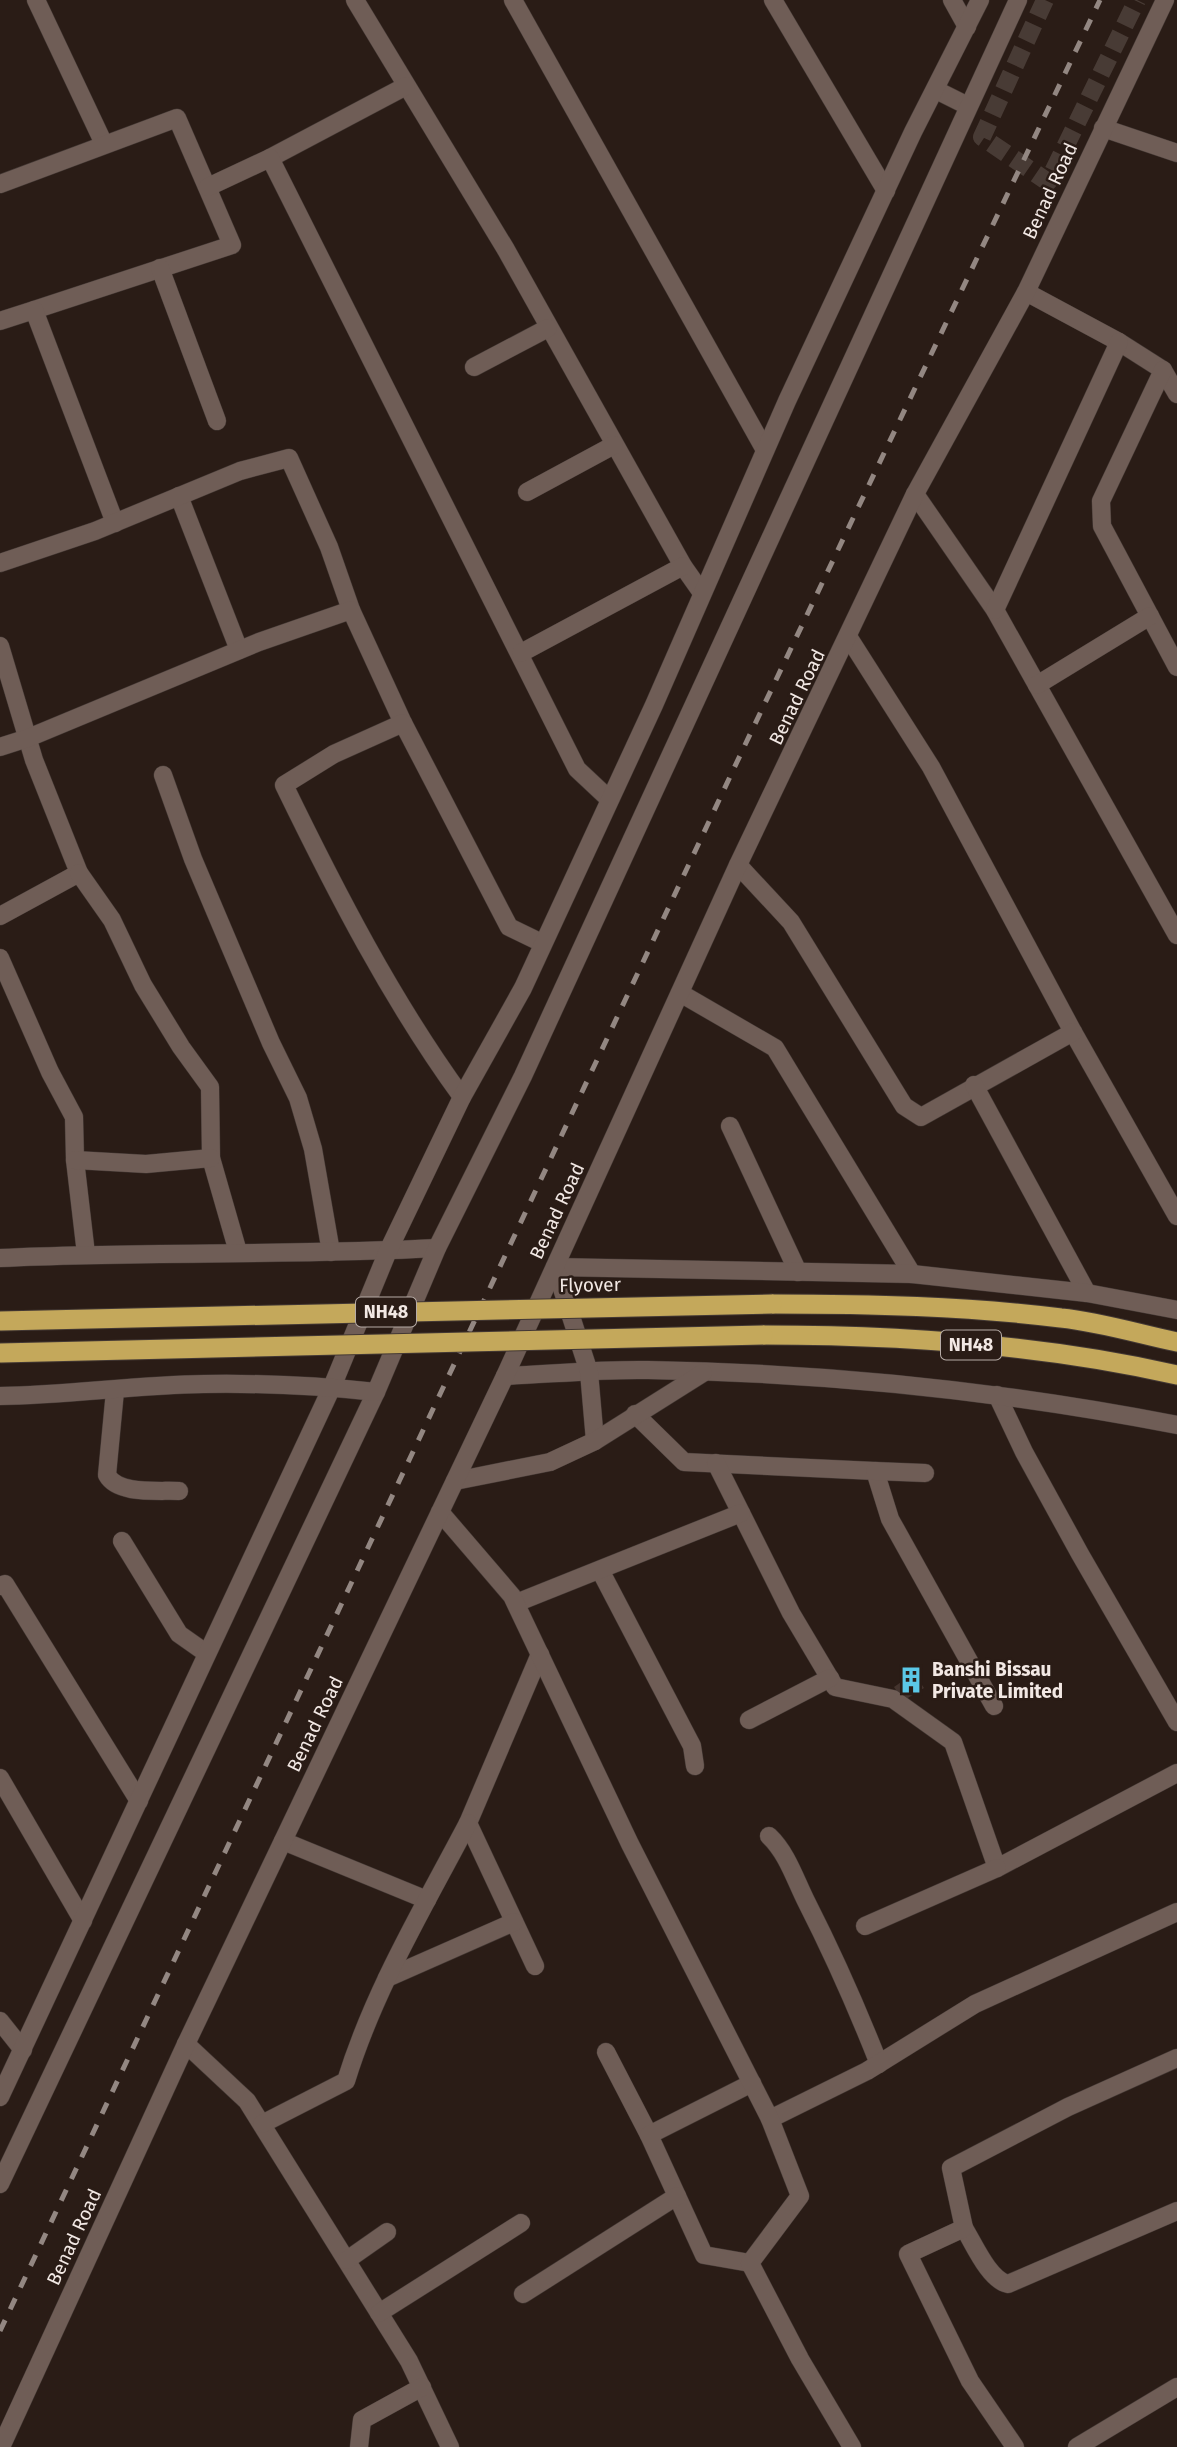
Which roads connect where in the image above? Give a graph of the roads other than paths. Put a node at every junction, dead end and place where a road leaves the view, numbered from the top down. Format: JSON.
{"nodes":[{"id":1,"x":36,"y":0,"type":"edge"},
{"id":2,"x":355,"y":0,"type":"edge"},
{"id":3,"x":513,"y":0,"type":"edge"},
{"id":4,"x":773,"y":0,"type":"edge"},
{"id":5,"x":951,"y":0,"type":"edge"},
{"id":6,"x":980,"y":0,"type":"edge"},
{"id":7,"x":1018,"y":0,"type":"edge"},
{"id":8,"x":1165,"y":0,"type":"edge"},
{"id":9,"x":967,"y":27,"type":"junction"},
{"id":10,"x":406,"y":86,"type":"junction"},
{"id":11,"x":936,"y":90,"type":"junction"},
{"id":12,"x":968,"y":106,"type":"junction"},
{"id":13,"x":1103,"y":128,"type":"junction"},
{"id":14,"x":104,"y":144,"type":"junction"},
{"id":15,"x":1177,"y":153,"type":"edge"},
{"id":16,"x":270,"y":158,"type":"junction"},
{"id":17,"x":0,"y":184,"type":"edge"},
{"id":18,"x":208,"y":187,"type":"junction"},
{"id":19,"x":886,"y":191,"type":"junction"},
{"id":20,"x":160,"y":268,"type":"junction"},
{"id":21,"x":1026,"y":292,"type":"junction"},
{"id":22,"x":34,"y":310,"type":"junction"},
{"id":23,"x":0,"y":321,"type":"edge"},
{"id":24,"x":548,"y":328,"type":"junction"},
{"id":25,"x":1119,"y":342,"type":"junction"},
{"id":26,"x":474,"y":367,"type":"dead end"},
{"id":27,"x":1163,"y":370,"type":"junction"},
{"id":28,"x":1177,"y":394,"type":"edge"},
{"id":29,"x":216,"y":421,"type":"dead end"},
{"id":30,"x":614,"y":445,"type":"junction"},
{"id":31,"x":765,"y":450,"type":"junction"},
{"id":32,"x":527,"y":492,"type":"dead end"},
{"id":33,"x":915,"y":494,"type":"junction"},
{"id":34,"x":179,"y":496,"type":"junction"},
{"id":35,"x":115,"y":523,"type":"junction"},
{"id":36,"x":0,"y":563,"type":"edge"},
{"id":37,"x":683,"y":566,"type":"junction"},
{"id":38,"x":702,"y":593,"type":"junction"},
{"id":39,"x":351,"y":610,"type":"junction"},
{"id":40,"x":995,"y":610,"type":"junction"},
{"id":41,"x":1150,"y":616,"type":"junction"},
{"id":42,"x":849,"y":638,"type":"junction"},
{"id":43,"x":0,"y":646,"type":"edge"},
{"id":44,"x":239,"y":650,"type":"junction"},
{"id":45,"x":521,"y":653,"type":"junction"},
{"id":46,"x":1177,"y":667,"type":"edge"},
{"id":47,"x":1037,"y":685,"type":"junction"},
{"id":48,"x":403,"y":723,"type":"junction"},
{"id":49,"x":28,"y":738,"type":"junction"},
{"id":50,"x":0,"y":747,"type":"edge"},
{"id":51,"x":163,"y":775,"type":"dead end"},
{"id":52,"x":609,"y":799,"type":"junction"},
{"id":53,"x":738,"y":865,"type":"junction"},
{"id":54,"x":79,"y":873,"type":"junction"},
{"id":55,"x":0,"y":916,"type":"edge"},
{"id":56,"x":1177,"y":935,"type":"edge"},
{"id":57,"x":542,"y":943,"type":"junction"},
{"id":58,"x":0,"y":958,"type":"edge"},
{"id":59,"x":680,"y":992,"type":"junction"},
{"id":60,"x":1073,"y":1032,"type":"junction"},
{"id":61,"x":974,"y":1085,"type":"junction"},
{"id":62,"x":462,"y":1097,"type":"junction"},
{"id":63,"x":730,"y":1126,"type":"dead end"},
{"id":64,"x":211,"y":1158,"type":"junction"},
{"id":65,"x":75,"y":1160,"type":"junction"},
{"id":66,"x":1177,"y":1216,"type":"edge"},
{"id":67,"x":437,"y":1248,"type":"junction"},
{"id":68,"x":388,"y":1251,"type":"junction"},
{"id":69,"x":238,"y":1252,"type":"junction"},
{"id":70,"x":331,"y":1252,"type":"junction"},
{"id":71,"x":86,"y":1254,"type":"junction"},
{"id":72,"x":0,"y":1258,"type":"edge"},
{"id":73,"x":555,"y":1267,"type":"junction"},
{"id":74,"x":798,"y":1272,"type":"junction"},
{"id":75,"x":912,"y":1274,"type":"junction"},
{"id":76,"x":1087,"y":1293,"type":"junction"},
{"id":77,"x":1177,"y":1310,"type":"edge"},
{"id":78,"x":0,"y":1321,"type":"edge"},
{"id":79,"x":1177,"y":1342,"type":"edge"},
{"id":80,"x":0,"y":1353,"type":"edge"},
{"id":81,"x":589,"y":1372,"type":"junction"},
{"id":82,"x":703,"y":1373,"type":"junction"},
{"id":83,"x":1177,"y":1375,"type":"edge"},
{"id":84,"x":505,"y":1376,"type":"junction"},
{"id":85,"x":332,"y":1387,"type":"junction"},
{"id":86,"x":115,"y":1391,"type":"junction"},
{"id":87,"x":376,"y":1392,"type":"junction"},
{"id":88,"x":997,"y":1395,"type":"junction"},
{"id":89,"x":0,"y":1396,"type":"edge"},
{"id":90,"x":635,"y":1414,"type":"junction"},
{"id":91,"x":1177,"y":1425,"type":"edge"},
{"id":92,"x":595,"y":1440,"type":"junction"},
{"id":93,"x":716,"y":1463,"type":"junction"},
{"id":94,"x":875,"y":1471,"type":"junction"},
{"id":95,"x":925,"y":1473,"type":"dead end"},
{"id":96,"x":455,"y":1482,"type":"junction"},
{"id":97,"x":179,"y":1491,"type":"dead end"},
{"id":98,"x":440,"y":1512,"type":"junction"},
{"id":99,"x":741,"y":1513,"type":"junction"},
{"id":100,"x":122,"y":1541,"type":"dead end"},
{"id":101,"x":600,"y":1570,"type":"junction"},
{"id":102,"x":0,"y":1586,"type":"edge"},
{"id":103,"x":516,"y":1604,"type":"junction"},
{"id":104,"x":206,"y":1653,"type":"junction"},
{"id":105,"x":541,"y":1654,"type":"junction"},
{"id":106,"x":830,"y":1678,"type":"junction"},
{"id":107,"x":994,"y":1706,"type":"dead end"},
{"id":108,"x":749,"y":1720,"type":"dead end"},
{"id":109,"x":1177,"y":1722,"type":"edge"},
{"id":110,"x":695,"y":1766,"type":"dead end"},
{"id":111,"x":1177,"y":1773,"type":"edge"},
{"id":112,"x":0,"y":1779,"type":"edge"},
{"id":113,"x":139,"y":1801,"type":"junction"},
{"id":114,"x":468,"y":1823,"type":"junction"},
{"id":115,"x":769,"y":1836,"type":"dead end"},
{"id":116,"x":283,"y":1841,"type":"junction"},
{"id":117,"x":997,"y":1868,"type":"junction"},
{"id":118,"x":427,"y":1900,"type":"junction"},
{"id":119,"x":1177,"y":1912,"type":"edge"},
{"id":120,"x":83,"y":1921,"type":"junction"},
{"id":121,"x":514,"y":1922,"type":"junction"},
{"id":122,"x":865,"y":1926,"type":"dead end"},
{"id":123,"x":535,"y":1966,"type":"dead end"},
{"id":124,"x":387,"y":1978,"type":"junction"},
{"id":125,"x":0,"y":2021,"type":"edge"},
{"id":126,"x":186,"y":2044,"type":"junction"},
{"id":127,"x":23,"y":2050,"type":"junction"},
{"id":128,"x":606,"y":2052,"type":"dead end"},
{"id":129,"x":1177,"y":2058,"type":"edge"},
{"id":130,"x":879,"y":2064,"type":"junction"},
{"id":131,"x":752,"y":2083,"type":"junction"},
{"id":132,"x":0,"y":2097,"type":"edge"},
{"id":133,"x":770,"y":2119,"type":"junction"},
{"id":134,"x":262,"y":2124,"type":"junction"},
{"id":135,"x":649,"y":2135,"type":"junction"},
{"id":136,"x":0,"y":2184,"type":"edge"},
{"id":137,"x":677,"y":2196,"type":"junction"},
{"id":138,"x":1177,"y":2211,"type":"edge"},
{"id":139,"x":521,"y":2223,"type":"dead end"},
{"id":140,"x":964,"y":2228,"type":"junction"},
{"id":141,"x":387,"y":2232,"type":"dead end"},
{"id":142,"x":347,"y":2260,"type":"junction"},
{"id":143,"x":750,"y":2263,"type":"junction"},
{"id":144,"x":523,"y":2294,"type":"dead end"},
{"id":145,"x":379,"y":2313,"type":"junction"},
{"id":146,"x":422,"y":2387,"type":"junction"},
{"id":147,"x":1177,"y":2387,"type":"edge"},
{"id":148,"x":1,"y":2447,"type":"edge"},
{"id":149,"x":359,"y":2447,"type":"edge"},
{"id":150,"x":450,"y":2447,"type":"edge"},
{"id":151,"x":852,"y":2447,"type":"edge"},
{"id":152,"x":1015,"y":2447,"type":"edge"},
{"id":153,"x":1077,"y":2447,"type":"edge"}],
"edges":[{"from":1,"to":14,"type":"street"},
{"from":2,"to":10,"type":"street"},
{"from":3,"to":31,"type":"street"},
{"from":4,"to":19,"type":"street"},
{"from":5,"to":9,"type":"street"},
{"from":6,"to":9,"type":"street"},
{"from":7,"to":12,"type":"street"},
{"from":8,"to":13,"type":"street","name":"Benad Road"},
{"from":9,"to":11,"type":"street"},
{"from":10,"to":16,"type":"street"},
{"from":10,"to":24,"type":"street"},
{"from":11,"to":12,"type":"street"},
{"from":11,"to":19,"type":"street"},
{"from":12,"to":67,"type":"street"},
{"from":13,"to":15,"type":"street"},
{"from":13,"to":21,"type":"street","name":"Benad Road"},
{"from":14,"to":17,"type":"street"},
{"from":14,"to":18,"type":"street"},
{"from":16,"to":18,"type":"street"},
{"from":16,"to":45,"type":"street"},
{"from":18,"to":20,"type":"street"},
{"from":19,"to":31,"type":"street"},
{"from":20,"to":22,"type":"street"},
{"from":20,"to":29,"type":"street"},
{"from":21,"to":25,"type":"street"},
{"from":21,"to":33,"type":"street","name":"Benad Road"},
{"from":22,"to":23,"type":"street"},
{"from":22,"to":35,"type":"street"},
{"from":24,"to":26,"type":"street"},
{"from":24,"to":30,"type":"street"},
{"from":25,"to":27,"type":"street"},
{"from":25,"to":40,"type":"street"},
{"from":27,"to":28,"type":"street"},
{"from":27,"to":41,"type":"street"},
{"from":30,"to":32,"type":"street"},
{"from":30,"to":37,"type":"street"},
{"from":31,"to":38,"type":"street"},
{"from":33,"to":40,"type":"street"},
{"from":33,"to":42,"type":"street","name":"Benad Road"},
{"from":34,"to":35,"type":"street"},
{"from":34,"to":39,"type":"street"},
{"from":34,"to":44,"type":"street"},
{"from":35,"to":36,"type":"street"},
{"from":37,"to":38,"type":"street"},
{"from":37,"to":45,"type":"street"},
{"from":38,"to":52,"type":"street"},
{"from":39,"to":44,"type":"street"},
{"from":39,"to":48,"type":"street"},
{"from":40,"to":47,"type":"street"},
{"from":41,"to":46,"type":"street"},
{"from":41,"to":47,"type":"street"},
{"from":42,"to":53,"type":"street","name":"Benad Road"},
{"from":42,"to":60,"type":"street"},
{"from":43,"to":49,"type":"street"},
{"from":44,"to":49,"type":"street"},
{"from":45,"to":52,"type":"street"},
{"from":47,"to":56,"type":"street"},
{"from":48,"to":57,"type":"street"},
{"from":48,"to":62,"type":"street"},
{"from":49,"to":50,"type":"street"},
{"from":49,"to":54,"type":"street"},
{"from":51,"to":70,"type":"street"},
{"from":52,"to":57,"type":"street"},
{"from":53,"to":59,"type":"street","name":"Benad Road"},
{"from":53,"to":61,"type":"street"},
{"from":54,"to":55,"type":"street"},
{"from":54,"to":64,"type":"street"},
{"from":57,"to":62,"type":"street"},
{"from":58,"to":65,"type":"street"},
{"from":59,"to":73,"type":"street","name":"Benad Road"},
{"from":59,"to":75,"type":"street"},
{"from":60,"to":61,"type":"street"},
{"from":60,"to":66,"type":"street"},
{"from":61,"to":76,"type":"street"},
{"from":62,"to":68,"type":"street"},
{"from":63,"to":74,"type":"street"},
{"from":64,"to":65,"type":"street"},
{"from":64,"to":69,"type":"street"},
{"from":65,"to":71,"type":"street"},
{"from":67,"to":68,"type":"street"},
{"from":67,"to":87,"type":"street"},
{"from":68,"to":70,"type":"street"},
{"from":68,"to":85,"type":"street"},
{"from":69,"to":70,"type":"street"},
{"from":69,"to":71,"type":"street"},
{"from":71,"to":72,"type":"street"},
{"from":73,"to":74,"type":"street"},
{"from":73,"to":81,"type":"street"},
{"from":73,"to":84,"type":"street","name":"Benad Road"},
{"from":74,"to":75,"type":"street"},
{"from":75,"to":76,"type":"street"},
{"from":76,"to":77,"type":"street"},
{"from":78,"to":79,"type":"highway","name":"Flyover","number":"NH48","bridge":true},
{"from":80,"to":83,"type":"highway","number":"NH48","bridge":true},
{"from":81,"to":82,"type":"street"},
{"from":81,"to":84,"type":"street"},
{"from":81,"to":92,"type":"street"},
{"from":82,"to":88,"type":"street"},
{"from":82,"to":90,"type":"street"},
{"from":84,"to":96,"type":"street","name":"Benad Road"},
{"from":85,"to":86,"type":"street"},
{"from":85,"to":87,"type":"street"},
{"from":85,"to":104,"type":"street"},
{"from":86,"to":89,"type":"street"},
{"from":86,"to":97,"type":"street"},
{"from":87,"to":136,"type":"street"},
{"from":88,"to":91,"type":"street"},
{"from":88,"to":109,"type":"street"},
{"from":90,"to":92,"type":"street"},
{"from":90,"to":93,"type":"street"},
{"from":92,"to":96,"type":"street"},
{"from":93,"to":94,"type":"street"},
{"from":93,"to":99,"type":"street"},
{"from":94,"to":95,"type":"street"},
{"from":94,"to":107,"type":"street"},
{"from":96,"to":98,"type":"street","name":"Benad Road"},
{"from":98,"to":103,"type":"street"},
{"from":98,"to":116,"type":"street","name":"Benad Road"},
{"from":99,"to":101,"type":"street"},
{"from":99,"to":106,"type":"street"},
{"from":100,"to":104,"type":"street"},
{"from":101,"to":103,"type":"street"},
{"from":101,"to":110,"type":"street"},
{"from":102,"to":113,"type":"street"},
{"from":103,"to":105,"type":"street"},
{"from":104,"to":113,"type":"street"},
{"from":105,"to":114,"type":"street"},
{"from":105,"to":131,"type":"street"},
{"from":106,"to":108,"type":"street"},
{"from":106,"to":117,"type":"street"},
{"from":111,"to":117,"type":"street"},
{"from":112,"to":120,"type":"street"},
{"from":113,"to":120,"type":"street"},
{"from":114,"to":118,"type":"street"},
{"from":114,"to":121,"type":"street"},
{"from":115,"to":130,"type":"street"},
{"from":116,"to":118,"type":"street"},
{"from":116,"to":126,"type":"street","name":"Benad Road"},
{"from":117,"to":122,"type":"street"},
{"from":118,"to":124,"type":"street"},
{"from":119,"to":130,"type":"street"},
{"from":120,"to":127,"type":"street"},
{"from":121,"to":123,"type":"street"},
{"from":121,"to":124,"type":"street"},
{"from":124,"to":134,"type":"street"},
{"from":125,"to":127,"type":"street"},
{"from":126,"to":134,"type":"street"},
{"from":126,"to":148,"type":"street","name":"Benad Road"},
{"from":127,"to":132,"type":"street"},
{"from":128,"to":135,"type":"street"},
{"from":129,"to":140,"type":"street"},
{"from":130,"to":133,"type":"street"},
{"from":131,"to":133,"type":"street"},
{"from":131,"to":135,"type":"street"},
{"from":133,"to":143,"type":"street"},
{"from":134,"to":142,"type":"street"},
{"from":135,"to":137,"type":"street"},
{"from":137,"to":143,"type":"street"},
{"from":137,"to":144,"type":"street"},
{"from":138,"to":140,"type":"street"},
{"from":139,"to":145,"type":"street"},
{"from":140,"to":152,"type":"street"},
{"from":141,"to":142,"type":"street"},
{"from":142,"to":145,"type":"street"},
{"from":143,"to":151,"type":"street"},
{"from":145,"to":146,"type":"street"},
{"from":146,"to":149,"type":"street"},
{"from":146,"to":150,"type":"street"},
{"from":147,"to":153,"type":"street"}]}
